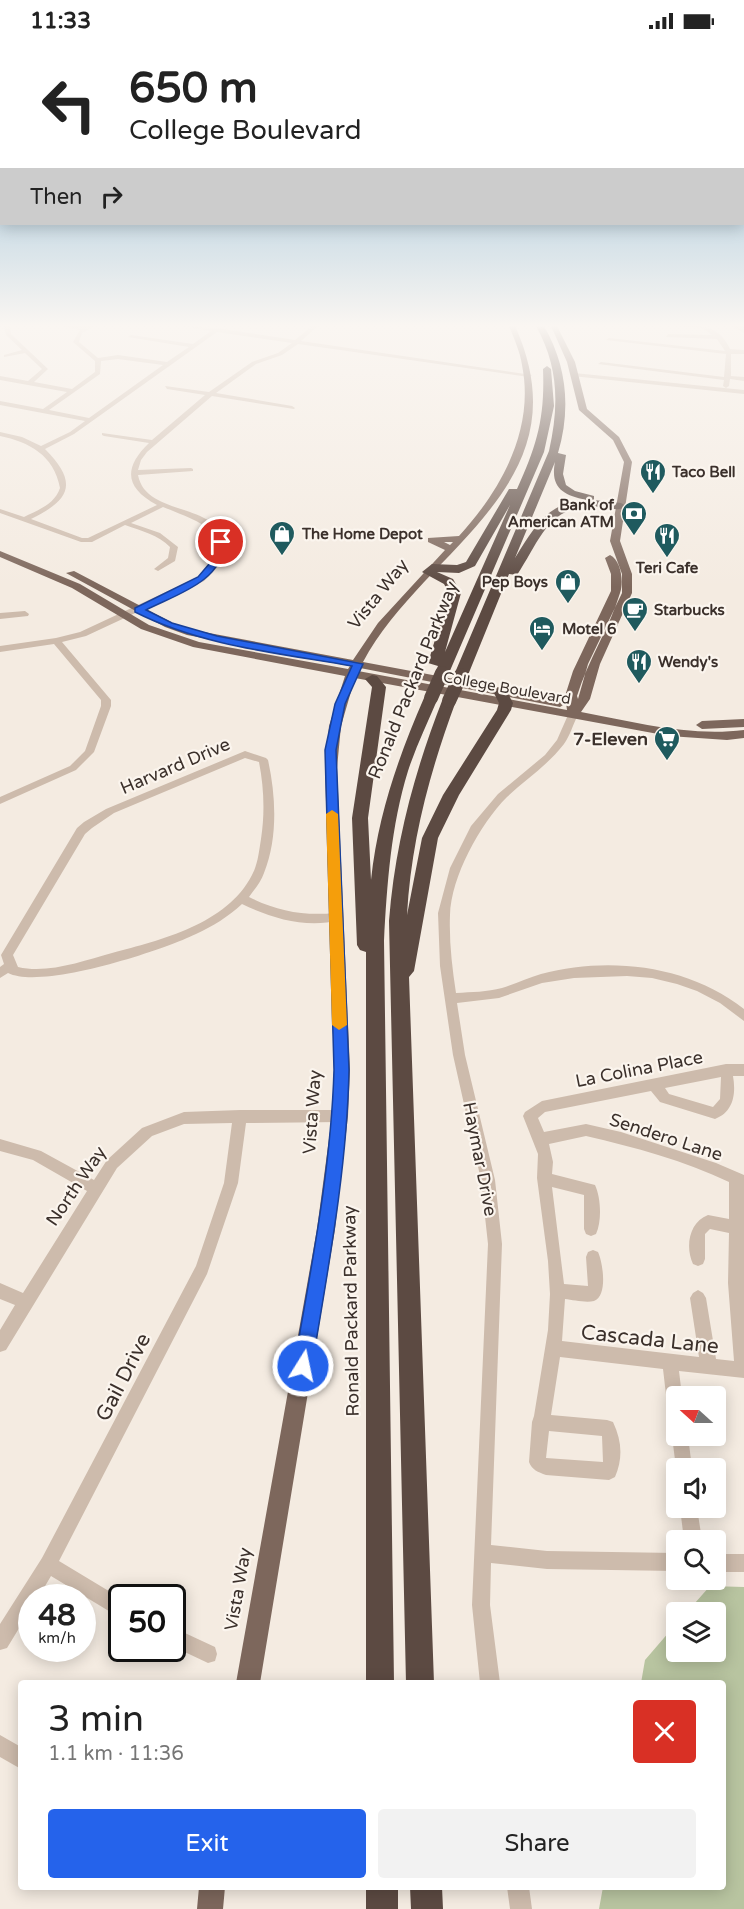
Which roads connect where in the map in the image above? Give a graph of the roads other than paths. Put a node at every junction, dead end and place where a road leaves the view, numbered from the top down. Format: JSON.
{"nodes":[{"id":1,"x":55,"y":413,"type":"edge"},
{"id":2,"x":101,"y":413,"type":"edge"},
{"id":3,"x":189,"y":413,"type":"edge"},
{"id":4,"x":528,"y":413,"type":"edge"},
{"id":5,"x":547,"y":413,"type":"edge"},
{"id":6,"x":562,"y":413,"type":"edge"},
{"id":7,"x":587,"y":413,"type":"edge"},
{"id":8,"x":562,"y":419,"type":"junction"},
{"id":9,"x":92,"y":420,"type":"junction"},
{"id":10,"x":0,"y":434,"type":"edge"},
{"id":11,"x":105,"y":434,"type":"dead end"},
{"id":12,"x":153,"y":442,"type":"junction"},
{"id":13,"x":41,"y":448,"type":"junction"},
{"id":14,"x":191,"y":470,"type":"dead end"},
{"id":15,"x":530,"y":471,"type":"junction"},
{"id":16,"x":134,"y":472,"type":"junction"},
{"id":17,"x":616,"y":503,"type":"junction"},
{"id":18,"x":162,"y":505,"type":"junction"},
{"id":19,"x":0,"y":511,"type":"edge"},
{"id":20,"x":24,"y":520,"type":"junction"},
{"id":21,"x":607,"y":520,"type":"dead end"},
{"id":22,"x":124,"y":523,"type":"junction"},
{"id":23,"x":605,"y":533,"type":"dead end"},
{"id":24,"x":459,"y":539,"type":"junction"},
{"id":25,"x":0,"y":546,"type":"edge"},
{"id":26,"x":447,"y":552,"type":"junction"},
{"id":27,"x":0,"y":554,"type":"edge"},
{"id":28,"x":471,"y":564,"type":"junction"},
{"id":29,"x":158,"y":569,"type":"dead end"},
{"id":30,"x":430,"y":570,"type":"junction"},
{"id":31,"x":623,"y":583,"type":"junction"},
{"id":32,"x":492,"y":599,"type":"junction"},
{"id":33,"x":138,"y":610,"type":"junction"},
{"id":34,"x":25,"y":614,"type":"dead end"},
{"id":35,"x":126,"y":615,"type":"junction"},
{"id":36,"x":0,"y":616,"type":"edge"},
{"id":37,"x":56,"y":641,"type":"junction"},
{"id":38,"x":0,"y":649,"type":"edge"},
{"id":39,"x":355,"y":670,"type":"junction"},
{"id":40,"x":437,"y":672,"type":"junction"},
{"id":41,"x":372,"y":679,"type":"junction"},
{"id":42,"x":503,"y":697,"type":"junction"},
{"id":43,"x":432,"y":703,"type":"junction"},
{"id":44,"x":574,"y":709,"type":"junction"},
{"id":45,"x":744,"y":723,"type":"edge"},
{"id":46,"x":686,"y":724,"type":"junction"},
{"id":47,"x":710,"y":726,"type":"junction"},
{"id":48,"x":669,"y":732,"type":"junction"},
{"id":49,"x":744,"y":734,"type":"edge"},
{"id":50,"x":696,"y":735,"type":"junction"},
{"id":51,"x":0,"y":801,"type":"edge"},
{"id":52,"x":240,"y":898,"type":"junction"},
{"id":53,"x":335,"y":917,"type":"junction"},
{"id":54,"x":5,"y":970,"type":"edge"},
{"id":55,"x":399,"y":989,"type":"junction"},
{"id":56,"x":451,"y":998,"type":"junction"},
{"id":57,"x":744,"y":1016,"type":"edge"},
{"id":58,"x":375,"y":1025,"type":"junction"},
{"id":59,"x":726,"y":1070,"type":"junction"},
{"id":60,"x":744,"y":1070,"type":"edge"},
{"id":61,"x":655,"y":1086,"type":"junction"},
{"id":62,"x":240,"y":1116,"type":"junction"},
{"id":63,"x":340,"y":1116,"type":"junction"},
{"id":64,"x":541,"y":1139,"type":"junction"},
{"id":65,"x":0,"y":1145,"type":"edge"},
{"id":66,"x":544,"y":1178,"type":"junction"},
{"id":67,"x":740,"y":1182,"type":"edge"},
{"id":68,"x":96,"y":1188,"type":"junction"},
{"id":69,"x":737,"y":1228,"type":"junction"},
{"id":70,"x":591,"y":1229,"type":"dead end"},
{"id":71,"x":593,"y":1257,"type":"dead end"},
{"id":72,"x":698,"y":1259,"type":"dead end"},
{"id":73,"x":0,"y":1291,"type":"edge"},
{"id":74,"x":557,"y":1291,"type":"junction"},
{"id":75,"x":698,"y":1298,"type":"dead end"},
{"id":76,"x":26,"y":1302,"type":"junction"},
{"id":77,"x":0,"y":1344,"type":"edge"},
{"id":78,"x":553,"y":1348,"type":"junction"},
{"id":79,"x":670,"y":1363,"type":"junction"},
{"id":80,"x":709,"y":1367,"type":"junction"},
{"id":81,"x":743,"y":1370,"type":"edge"},
{"id":82,"x":673,"y":1386,"type":"edge"},
{"id":83,"x":540,"y":1422,"type":"junction"},
{"id":84,"x":482,"y":1553,"type":"junction"},
{"id":85,"x":666,"y":1562,"type":"edge"},
{"id":86,"x":726,"y":1563,"type":"edge"},
{"id":87,"x":744,"y":1563,"type":"edge"},
{"id":88,"x":48,"y":1564,"type":"junction"},
{"id":89,"x":108,"y":1601,"type":"edge"},
{"id":90,"x":0,"y":1641,"type":"edge"},
{"id":91,"x":186,"y":1643,"type":"edge"},
{"id":92,"x":208,"y":1654,"type":"dead end"},
{"id":93,"x":249,"y":1680,"type":"edge"},
{"id":94,"x":380,"y":1680,"type":"edge"},
{"id":95,"x":420,"y":1680,"type":"edge"},
{"id":96,"x":490,"y":1680,"type":"edge"},
{"id":97,"x":0,"y":1745,"type":"edge"},
{"id":98,"x":18,"y":1758,"type":"edge"},
{"id":99,"x":212,"y":1890,"type":"edge"},
{"id":100,"x":382,"y":1890,"type":"edge"},
{"id":101,"x":426,"y":1890,"type":"edge"},
{"id":102,"x":518,"y":1890,"type":"edge"},
{"id":103,"x":210,"y":1909,"type":"edge"},
{"id":104,"x":382,"y":1909,"type":"edge"},
{"id":105,"x":427,"y":1909,"type":"edge"},
{"id":106,"x":521,"y":1909,"type":"edge"}],
"edges":[{"from":1,"to":9,"type":"street"},
{"from":2,"to":9,"type":"street"},
{"from":3,"to":12,"type":"street"},
{"from":4,"to":24,"type":"main road","name":"Vista Way"},
{"from":5,"to":15,"type":"highway","name":"Ronald Packard Parkway"},
{"from":6,"to":8,"type":"highway","name":"Ronald Packard Parkway"},
{"from":7,"to":17,"type":"main road"},
{"from":8,"to":17,"type":"highway"},
{"from":8,"to":32,"type":"highway","name":"Ronald Packard Parkway"},
{"from":9,"to":13,"type":"street"},
{"from":10,"to":13,"type":"street"},
{"from":11,"to":12,"type":"street"},
{"from":12,"to":16,"type":"street"},
{"from":13,"to":20,"type":"street"},
{"from":14,"to":16,"type":"street"},
{"from":15,"to":28,"type":"highway"},
{"from":15,"to":40,"type":"highway","name":"Ronald Packard Parkway"},
{"from":16,"to":18,"type":"street"},
{"from":17,"to":21,"type":"main road"},
{"from":17,"to":31,"type":"main road"},
{"from":17,"to":32,"type":"highway"},
{"from":18,"to":22,"type":"street"},
{"from":18,"to":33,"type":"street"},
{"from":19,"to":20,"type":"street"},
{"from":20,"to":22,"type":"street"},
{"from":22,"to":29,"type":"street"},
{"from":23,"to":31,"type":"main road"},
{"from":24,"to":26,"type":"main road","name":"Vista Way"},
{"from":24,"to":26,"type":"main road"},
{"from":25,"to":33,"type":"main road","name":"College Boulevard"},
{"from":26,"to":28,"type":"highway"},
{"from":26,"to":30,"type":"main road","name":"Vista Way"},
{"from":27,"to":35,"type":"main road","name":"College Boulevard"},
{"from":28,"to":30,"type":"highway"},
{"from":30,"to":39,"type":"main road","name":"Vista Way"},
{"from":30,"to":40,"type":"highway"},
{"from":31,"to":44,"type":"main road"},
{"from":32,"to":43,"type":"highway","name":"Ronald Packard Parkway","bridge":true},
{"from":33,"to":35,"type":"street"},
{"from":33,"to":39,"type":"main road","name":"College Boulevard"},
{"from":34,"to":36,"type":"street"},
{"from":35,"to":37,"type":"street"},
{"from":35,"to":39,"type":"main road","name":"College Boulevard"},
{"from":37,"to":38,"type":"street"},
{"from":37,"to":51,"type":"street"},
{"from":39,"to":41,"type":"main road","name":"College Boulevard"},
{"from":39,"to":42,"type":"main road","name":"College Boulevard"},
{"from":39,"to":53,"type":"main road","name":"Vista Way"},
{"from":40,"to":43,"type":"highway","name":"Ronald Packard Parkway","bridge":true},
{"from":41,"to":42,"type":"main road","name":"College Boulevard"},
{"from":41,"to":58,"type":"highway"},
{"from":42,"to":44,"type":"main road","name":"College Boulevard"},
{"from":42,"to":55,"type":"highway"},
{"from":43,"to":55,"type":"highway","name":"Ronald Packard Parkway"},
{"from":43,"to":58,"type":"highway","name":"Ronald Packard Parkway"},
{"from":44,"to":46,"type":"main road","name":"College Boulevard"},
{"from":44,"to":48,"type":"main road","name":"College Boulevard"},
{"from":44,"to":56,"type":"street","name":"Haymar Drive"},
{"from":45,"to":47,"type":"main road","name":"College Boulevard"},
{"from":46,"to":47,"type":"main road","name":"College Boulevard"},
{"from":46,"to":48,"type":"main road"},
{"from":47,"to":50,"type":"main road"},
{"from":48,"to":50,"type":"main road","name":"College Boulevard"},
{"from":49,"to":50,"type":"main road","name":"College Boulevard"},
{"from":52,"to":53,"type":"street"},
{"from":52,"to":54,"type":"street","name":"Harvard Drive"},
{"from":52,"to":54,"type":"street","name":"Harvard Drive"},
{"from":53,"to":63,"type":"main road","name":"Vista Way"},
{"from":55,"to":95,"type":"highway","name":"Ronald Packard Parkway"},
{"from":56,"to":57,"type":"street"},
{"from":56,"to":84,"type":"street","name":"Haymar Drive"},
{"from":58,"to":94,"type":"highway","name":"Ronald Packard Parkway"},
{"from":59,"to":60,"type":"street","name":"La Colina Place"},
{"from":59,"to":61,"type":"street","name":"La Colina Place"},
{"from":59,"to":61,"type":"street"},
{"from":61,"to":64,"type":"street","name":"La Colina Place"},
{"from":62,"to":63,"type":"street","name":"North Way"},
{"from":62,"to":68,"type":"street","name":"North Way"},
{"from":62,"to":88,"type":"street","name":"Gail Drive"},
{"from":63,"to":93,"type":"main road","name":"Vista Way"},
{"from":64,"to":66,"type":"street"},
{"from":64,"to":67,"type":"street","name":"Sendero Lane"},
{"from":65,"to":68,"type":"street"},
{"from":66,"to":70,"type":"street"},
{"from":66,"to":74,"type":"street"},
{"from":67,"to":69,"type":"street"},
{"from":68,"to":76,"type":"street","name":"North Way"},
{"from":69,"to":72,"type":"street"},
{"from":69,"to":81,"type":"street"},
{"from":71,"to":74,"type":"street"},
{"from":73,"to":76,"type":"street"},
{"from":74,"to":78,"type":"street"},
{"from":75,"to":80,"type":"street"},
{"from":76,"to":77,"type":"street","name":"North Way"},
{"from":78,"to":79,"type":"street","name":"Cascada Lane"},
{"from":78,"to":83,"type":"street"},
{"from":79,"to":80,"type":"street","name":"Cascada Lane"},
{"from":79,"to":82,"type":"street"},
{"from":80,"to":81,"type":"street","name":"Cascada Lane"},
{"from":83,"to":83,"type":"street"},
{"from":84,"to":85,"type":"street"},
{"from":84,"to":96,"type":"street","name":"Haymar Drive"},
{"from":86,"to":87,"type":"street"},
{"from":88,"to":89,"type":"street"},
{"from":88,"to":90,"type":"street","name":"Gail Drive"},
{"from":91,"to":92,"type":"street"},
{"from":97,"to":98,"type":"street"},
{"from":99,"to":103,"type":"main road"},
{"from":100,"to":104,"type":"highway"},
{"from":101,"to":105,"type":"highway"},
{"from":102,"to":106,"type":"street"}]}
